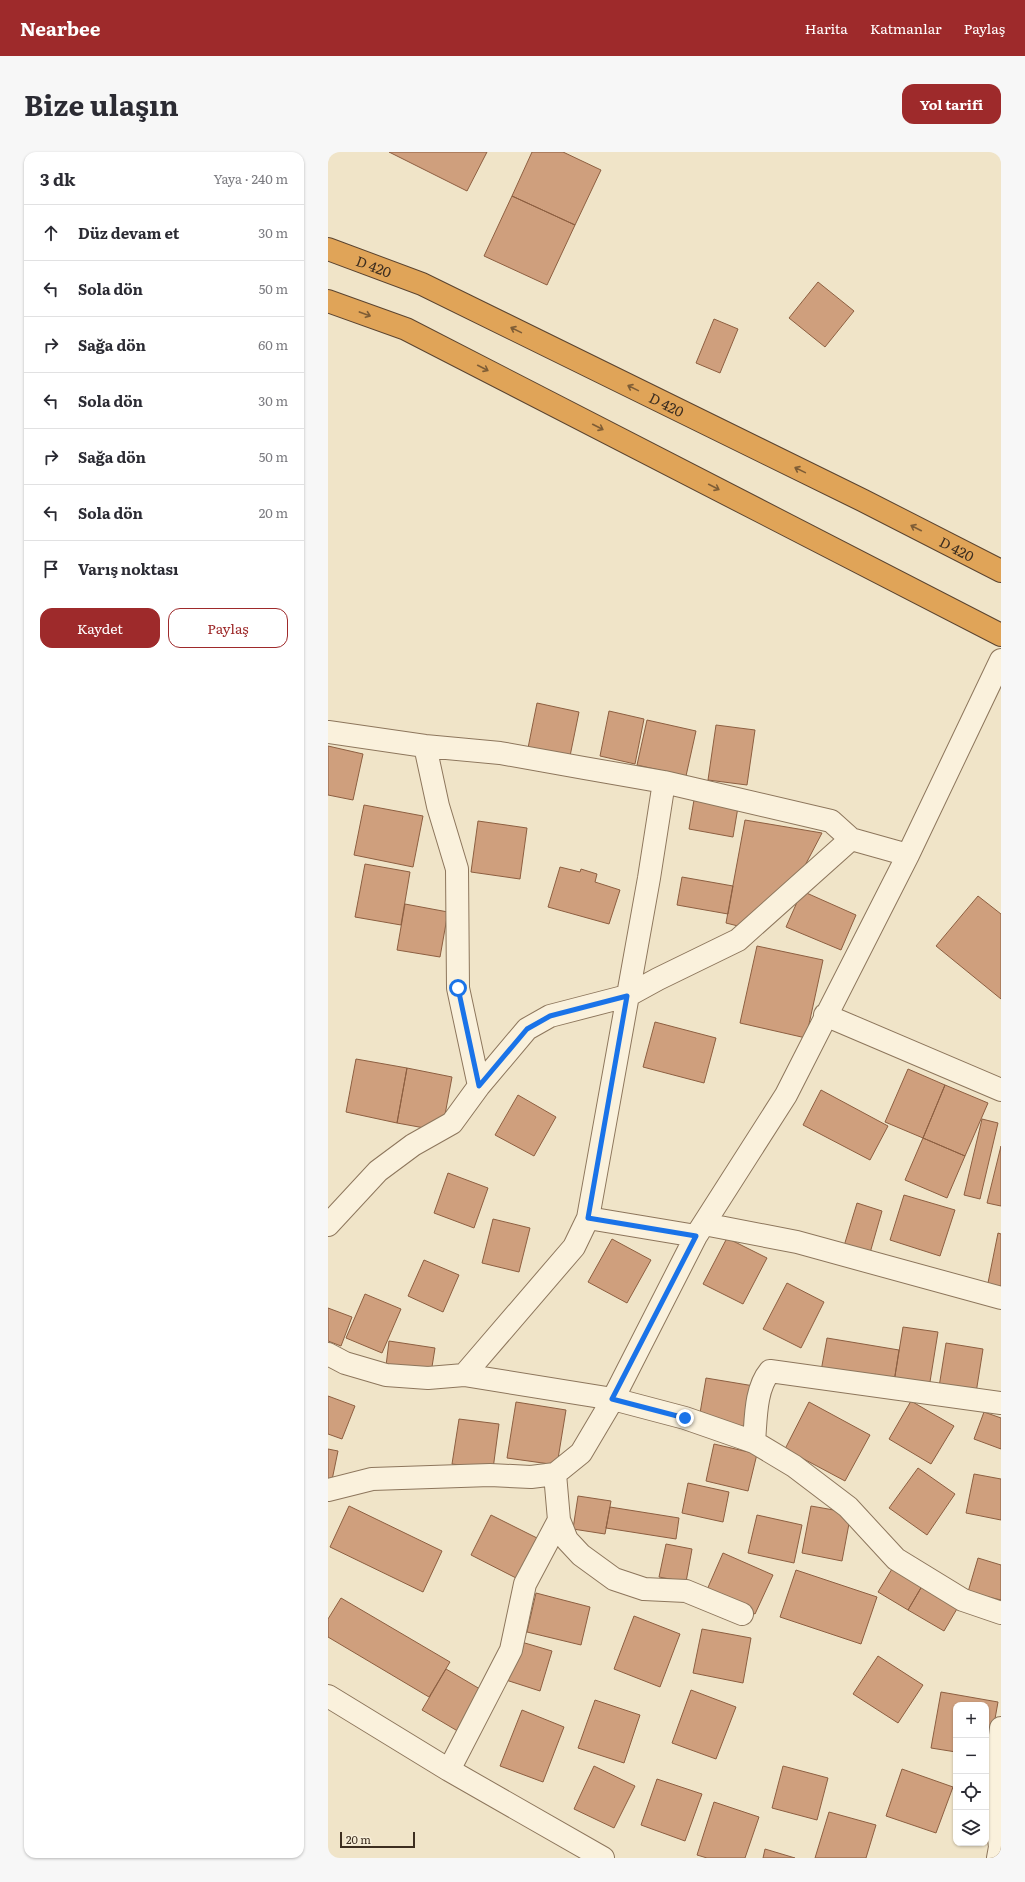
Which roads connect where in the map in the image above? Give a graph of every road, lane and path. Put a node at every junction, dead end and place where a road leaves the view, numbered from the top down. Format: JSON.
{"nodes":[{"id":1,"x":328,"y":249,"type":"edge"},
{"id":2,"x":328,"y":301,"type":"edge"},
{"id":3,"x":1001,"y":571,"type":"edge"},
{"id":4,"x":1001,"y":635,"type":"edge"},
{"id":5,"x":1001,"y":660,"type":"edge"},
{"id":6,"x":328,"y":732,"type":"edge"},
{"id":7,"x":425,"y":746,"type":"junction"},
{"id":8,"x":664,"y":782,"type":"junction"},
{"id":9,"x":851,"y":839,"type":"junction"},
{"id":10,"x":908,"y":855,"type":"junction"},
{"id":11,"x":627,"y":996,"type":"junction"},
{"id":12,"x":825,"y":1015,"type":"junction"},
{"id":13,"x":479,"y":1086,"type":"junction"},
{"id":14,"x":1001,"y":1090,"type":"edge"},
{"id":15,"x":588,"y":1218,"type":"junction"},
{"id":16,"x":328,"y":1225,"type":"edge"},
{"id":17,"x":700,"y":1230,"type":"junction"},
{"id":18,"x":1001,"y":1298,"type":"edge"},
{"id":19,"x":328,"y":1354,"type":"edge"},
{"id":20,"x":464,"y":1376,"type":"junction"},
{"id":21,"x":612,"y":1399,"type":"junction"},
{"id":22,"x":1001,"y":1403,"type":"edge"},
{"id":23,"x":754,"y":1442,"type":"junction"},
{"id":24,"x":555,"y":1474,"type":"junction"},
{"id":25,"x":328,"y":1490,"type":"edge"},
{"id":26,"x":559,"y":1520,"type":"junction"},
{"id":27,"x":1001,"y":1613,"type":"edge"},
{"id":28,"x":742,"y":1614,"type":"dead end"},
{"id":29,"x":328,"y":1696,"type":"edge"},
{"id":30,"x":1001,"y":1728,"type":"edge"},
{"id":31,"x":449,"y":1770,"type":"junction"},
{"id":32,"x":603,"y":1858,"type":"edge"},
{"id":33,"x":998,"y":1858,"type":"edge"}],
"edges":[{"from":3,"to":1,"type":"highway","name":"D 420","one_way":true},
{"from":2,"to":4,"type":"highway","one_way":true},
{"from":5,"to":10,"type":"street"},
{"from":6,"to":7,"type":"street"},
{"from":7,"to":8,"type":"street"},
{"from":7,"to":13,"type":"street"},
{"from":8,"to":9,"type":"street"},
{"from":8,"to":11,"type":"street"},
{"from":9,"to":10,"type":"street"},
{"from":9,"to":11,"type":"street"},
{"from":10,"to":12,"type":"street"},
{"from":11,"to":13,"type":"street"},
{"from":11,"to":15,"type":"street"},
{"from":12,"to":14,"type":"street"},
{"from":12,"to":17,"type":"street"},
{"from":13,"to":16,"type":"street"},
{"from":15,"to":17,"type":"street"},
{"from":15,"to":20,"type":"street"},
{"from":17,"to":18,"type":"street"},
{"from":17,"to":21,"type":"street"},
{"from":19,"to":20,"type":"street"},
{"from":20,"to":21,"type":"street"},
{"from":21,"to":23,"type":"street"},
{"from":21,"to":24,"type":"street"},
{"from":22,"to":23,"type":"street"},
{"from":23,"to":27,"type":"street"},
{"from":24,"to":25,"type":"street"},
{"from":24,"to":26,"type":"street"},
{"from":26,"to":28,"type":"street"},
{"from":26,"to":31,"type":"street"},
{"from":29,"to":31,"type":"street"},
{"from":30,"to":33,"type":"street"},
{"from":31,"to":32,"type":"street"}]}
